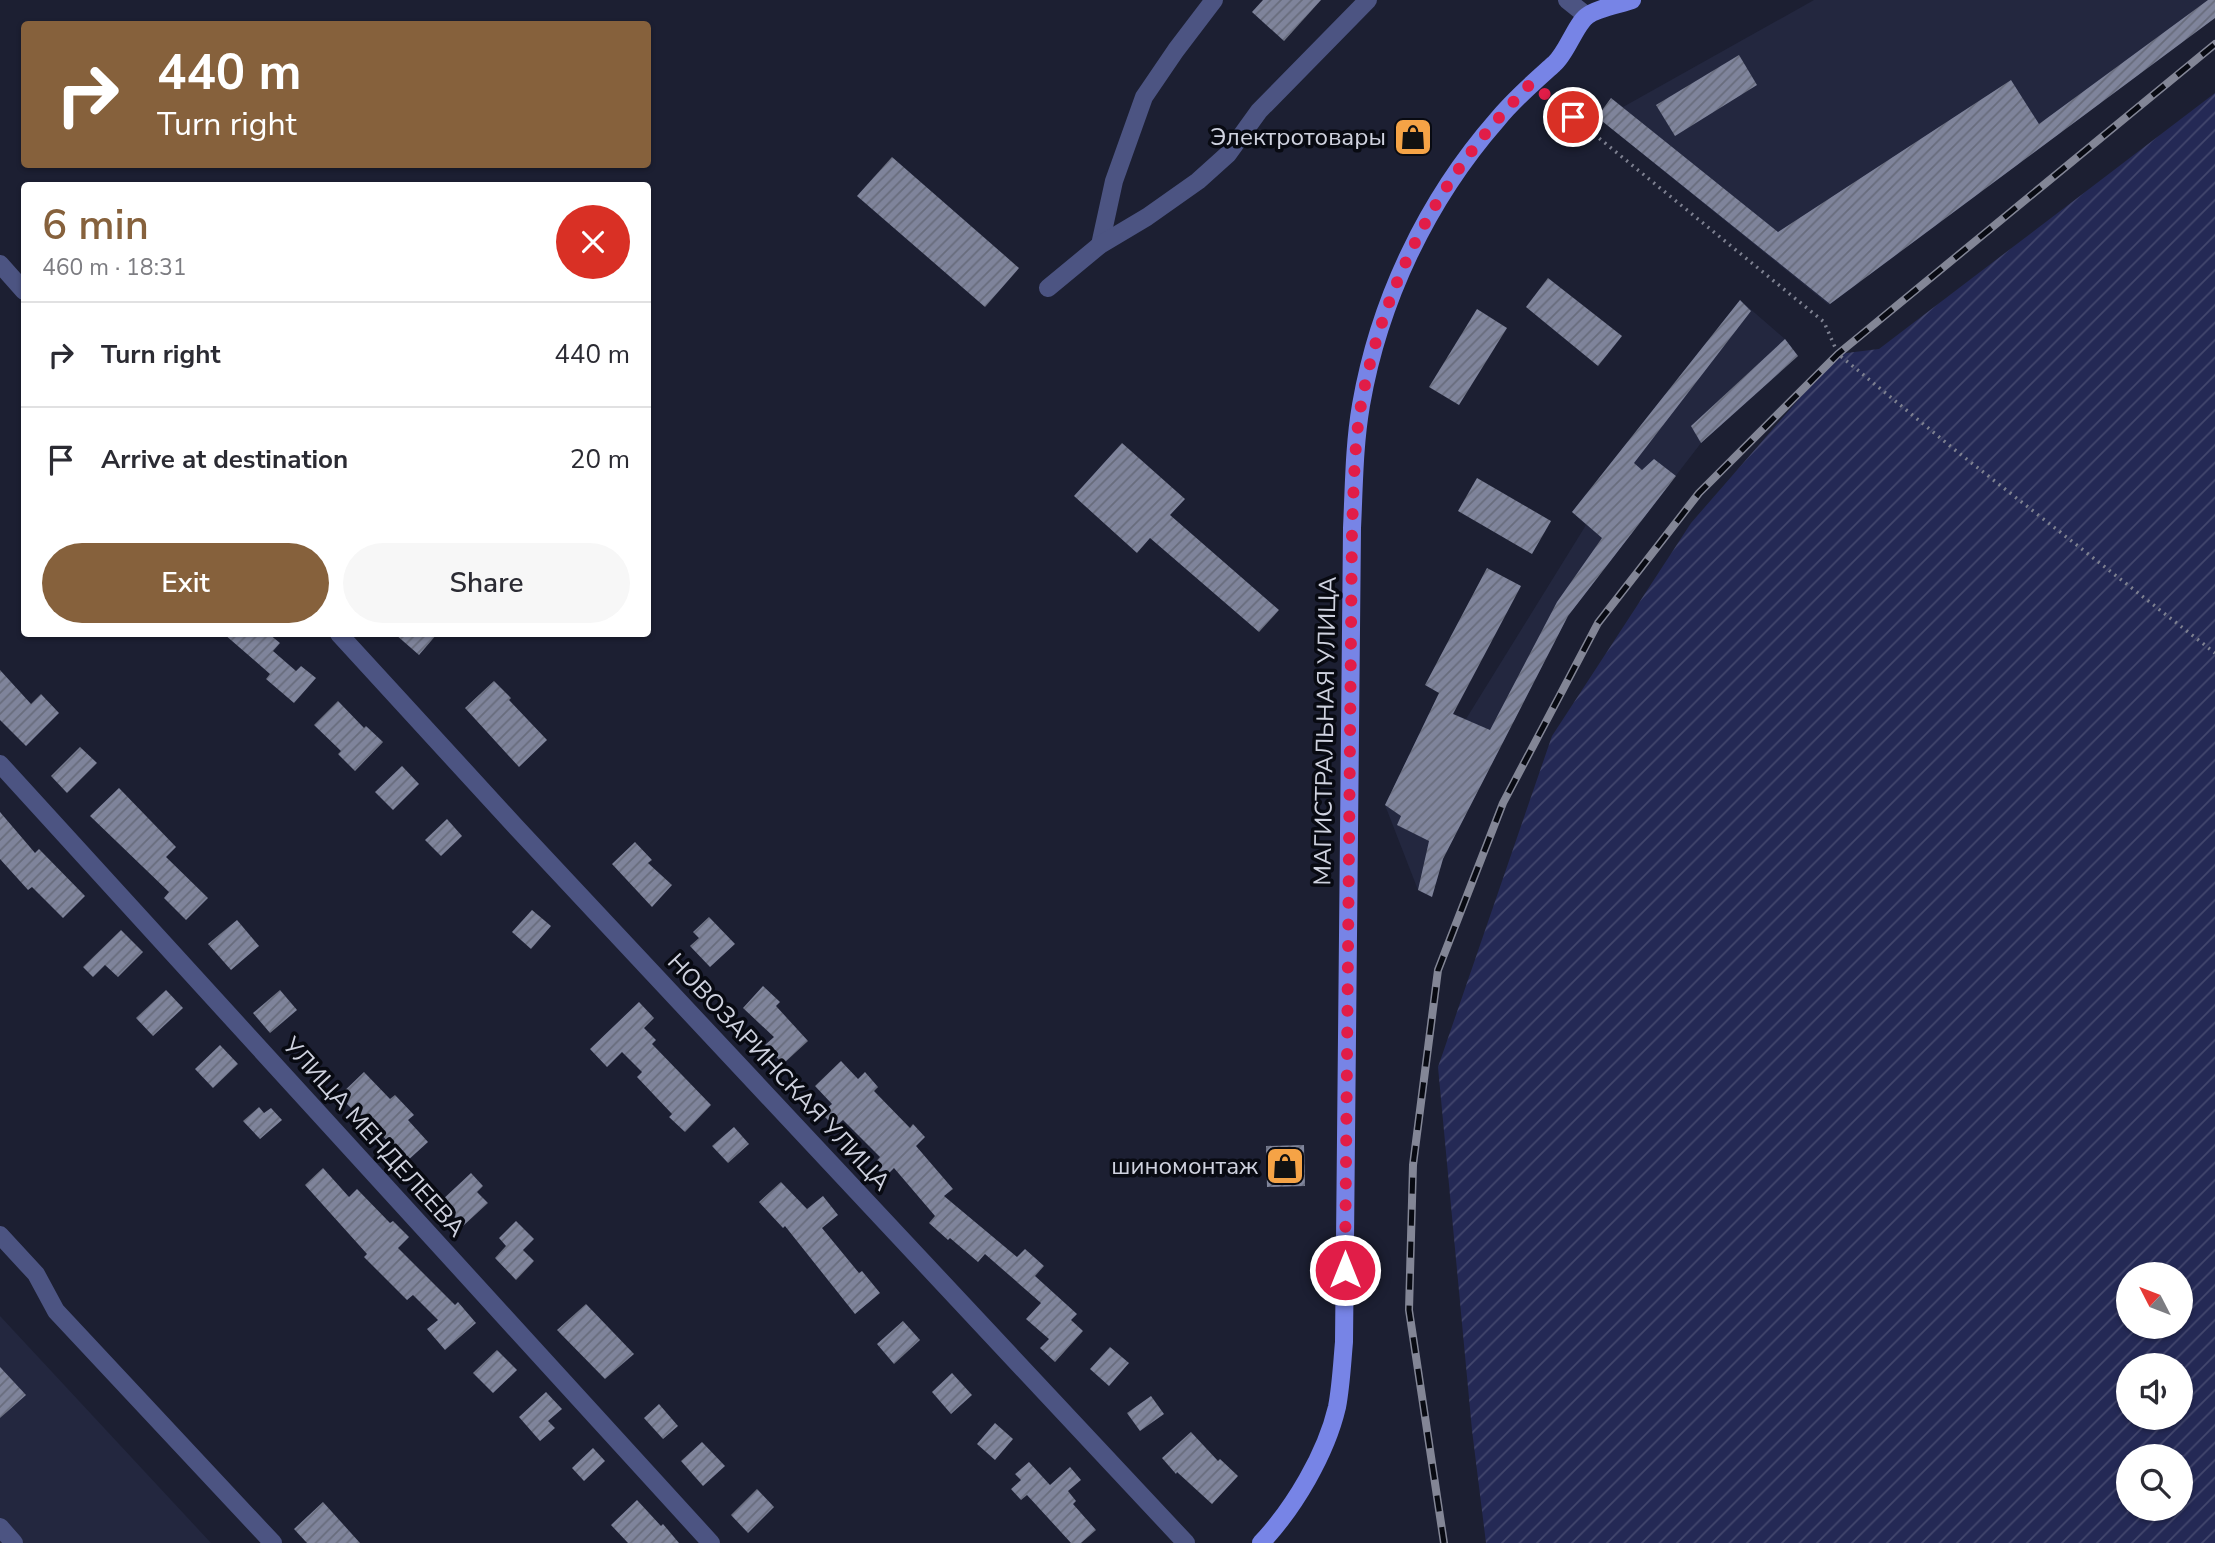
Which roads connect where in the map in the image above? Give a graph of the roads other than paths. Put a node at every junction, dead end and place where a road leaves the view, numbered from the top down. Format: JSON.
{"nodes":[{"id":1,"x":1214,"y":0,"type":"edge"},
{"id":2,"x":1367,"y":0,"type":"edge"},
{"id":3,"x":1567,"y":0,"type":"edge"},
{"id":4,"x":1632,"y":0,"type":"edge"},
{"id":5,"x":1587,"y":16,"type":"junction"},
{"id":6,"x":1100,"y":245,"type":"junction"},
{"id":7,"x":0,"y":264,"type":"edge"},
{"id":8,"x":21,"y":288,"type":"edge"},
{"id":9,"x":1048,"y":288,"type":"dead end"},
{"id":10,"x":342,"y":637,"type":"edge"},
{"id":11,"x":0,"y":764,"type":"edge"},
{"id":12,"x":0,"y":1235,"type":"edge"},
{"id":13,"x":0,"y":1527,"type":"edge"},
{"id":14,"x":14,"y":1543,"type":"edge"},
{"id":15,"x":273,"y":1543,"type":"edge"},
{"id":16,"x":711,"y":1543,"type":"edge"},
{"id":17,"x":1186,"y":1543,"type":"edge"},
{"id":18,"x":1261,"y":1543,"type":"edge"}],
"edges":[{"from":1,"to":6,"type":"street"},
{"from":2,"to":6,"type":"street"},
{"from":3,"to":5,"type":"street"},
{"from":4,"to":5,"type":"main road"},
{"from":5,"to":18,"type":"main road","name":"МАГИСТРАЛЬНАЯ УЛИЦА"},
{"from":6,"to":9,"type":"street"},
{"from":7,"to":8,"type":"street"},
{"from":10,"to":17,"type":"street","name":"НОВОЗАРИНСКАЯ УЛИЦА"},
{"from":11,"to":16,"type":"street","name":"УЛИЦА МЕНДЕЛЕЕВА"},
{"from":12,"to":15,"type":"street"},
{"from":13,"to":14,"type":"street"}]}
